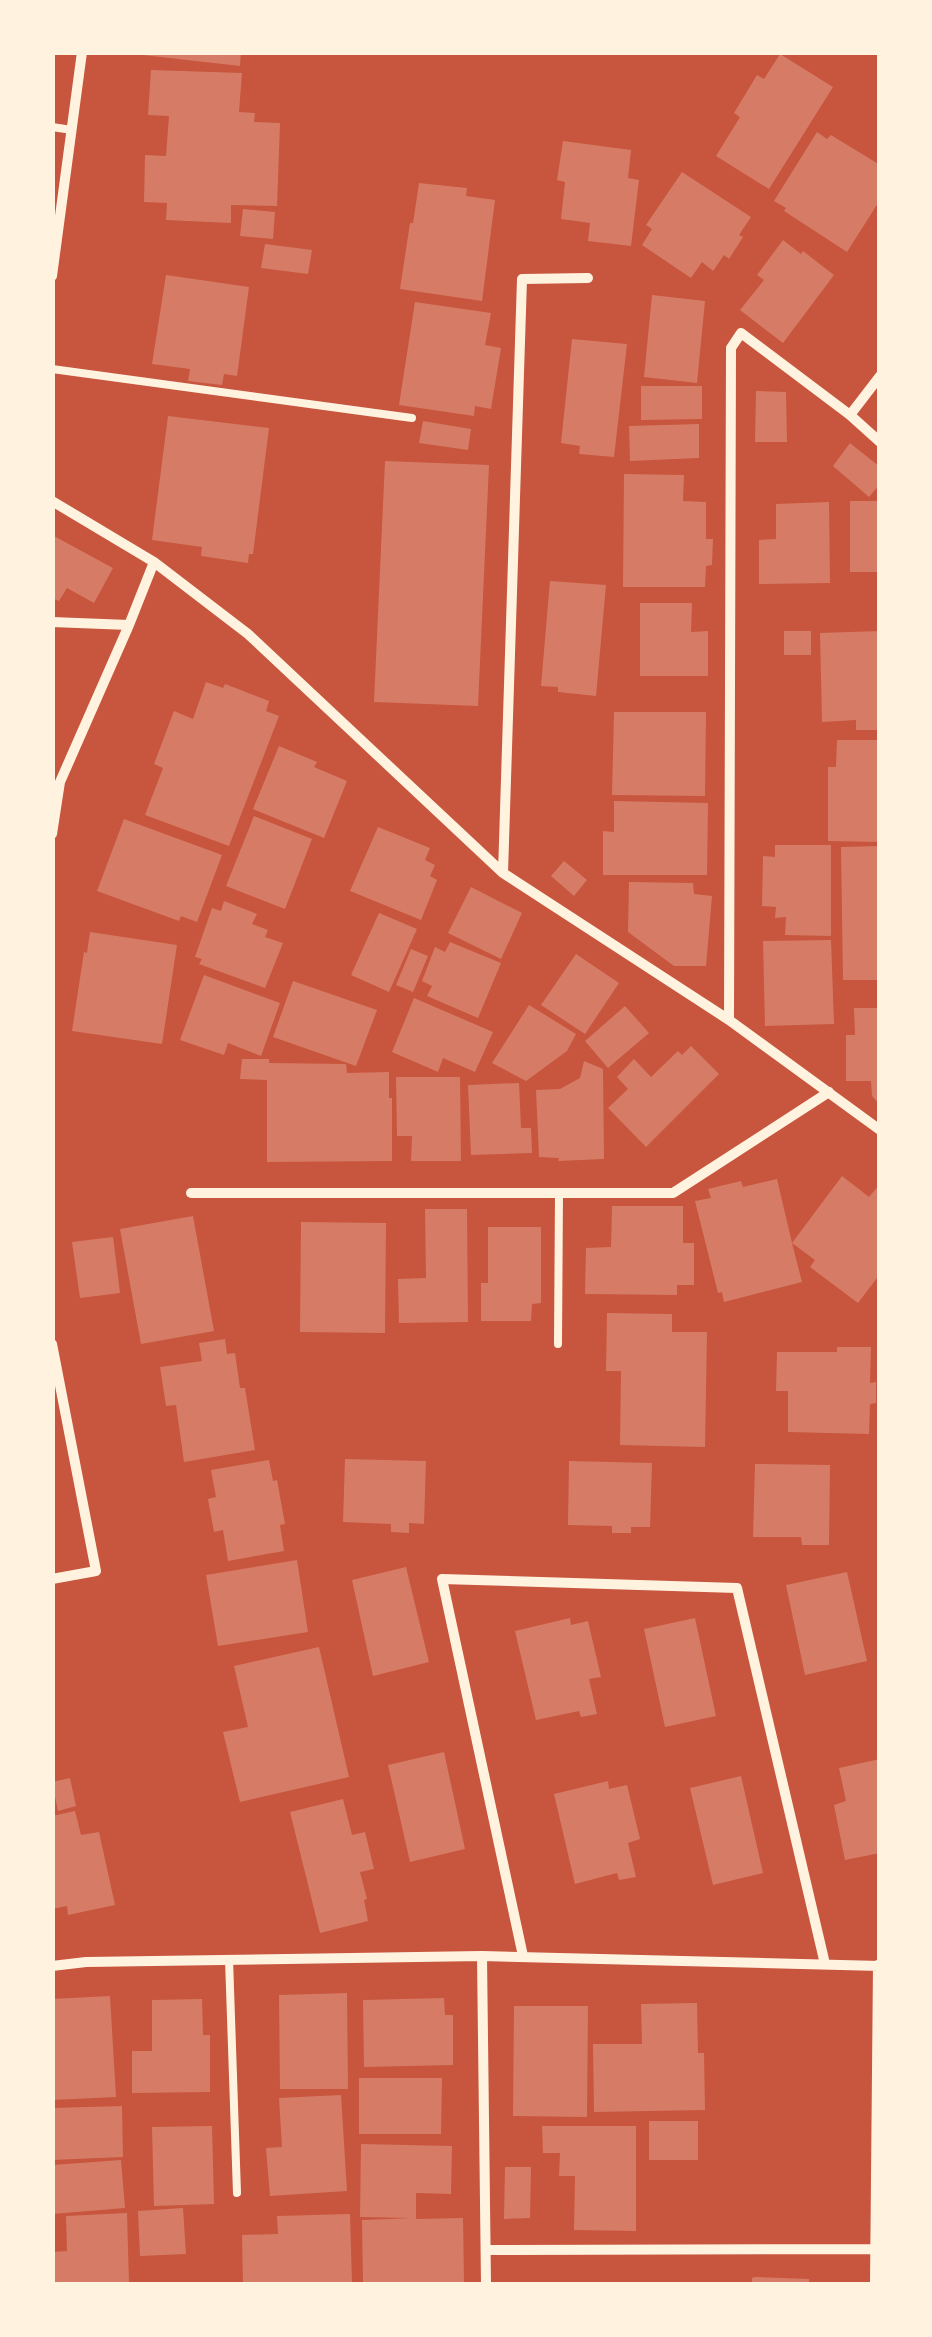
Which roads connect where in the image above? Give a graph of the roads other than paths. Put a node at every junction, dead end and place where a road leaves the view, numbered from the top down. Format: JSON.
{"nodes":[{"id":1,"x":82,"y":52,"type":"edge"},
{"id":2,"x":52,"y":127,"type":"edge"},
{"id":3,"x":72,"y":130,"type":"junction"},
{"id":4,"x":52,"y":276,"type":"edge"},
{"id":5,"x":588,"y":278,"type":"dead end"},
{"id":6,"x":52,"y":369,"type":"edge"},
{"id":7,"x":880,"y":376,"type":"edge"},
{"id":8,"x":850,"y":415,"type":"junction"},
{"id":9,"x":412,"y":418,"type":"dead end"},
{"id":10,"x":880,"y":442,"type":"edge"},
{"id":11,"x":52,"y":501,"type":"edge"},
{"id":12,"x":154,"y":562,"type":"junction"},
{"id":13,"x":52,"y":622,"type":"edge"},
{"id":14,"x":129,"y":626,"type":"junction"},
{"id":15,"x":52,"y":834,"type":"edge"},
{"id":16,"x":502,"y":873,"type":"junction"},
{"id":17,"x":730,"y":1020,"type":"junction"},
{"id":18,"x":829,"y":1092,"type":"junction"},
{"id":19,"x":880,"y":1130,"type":"edge"},
{"id":20,"x":559,"y":1192,"type":"junction"},
{"id":21,"x":191,"y":1193,"type":"dead end"},
{"id":22,"x":52,"y":1344,"type":"edge"},
{"id":23,"x":558,"y":1344,"type":"dead end"},
{"id":24,"x":52,"y":1579,"type":"edge"},
{"id":25,"x":482,"y":1956,"type":"junction"},
{"id":26,"x":523,"y":1956,"type":"junction"},
{"id":27,"x":229,"y":1960,"type":"junction"},
{"id":28,"x":825,"y":1964,"type":"junction"},
{"id":29,"x":52,"y":1966,"type":"edge"},
{"id":30,"x":879,"y":1966,"type":"edge"},
{"id":31,"x":237,"y":2193,"type":"dead end"},
{"id":32,"x":876,"y":2249,"type":"junction"},
{"id":33,"x":486,"y":2250,"type":"junction"},
{"id":34,"x":486,"y":2284,"type":"edge"},
{"id":35,"x":875,"y":2284,"type":"edge"}],
"edges":[{"from":1,"to":3,"type":"street"},
{"from":2,"to":3,"type":"lane"},
{"from":3,"to":4,"type":"street"},
{"from":5,"to":16,"type":"street"},
{"from":6,"to":9,"type":"lane"},
{"from":7,"to":8,"type":"street"},
{"from":8,"to":10,"type":"street"},
{"from":8,"to":17,"type":"street"},
{"from":11,"to":12,"type":"street"},
{"from":12,"to":14,"type":"street"},
{"from":12,"to":16,"type":"street"},
{"from":13,"to":14,"type":"street"},
{"from":14,"to":15,"type":"street"},
{"from":16,"to":17,"type":"street"},
{"from":17,"to":18,"type":"street"},
{"from":18,"to":19,"type":"street"},
{"from":18,"to":20,"type":"street"},
{"from":20,"to":21,"type":"street"},
{"from":20,"to":23,"type":"lane"},
{"from":22,"to":24,"type":"street"},
{"from":25,"to":26,"type":"street"},
{"from":25,"to":27,"type":"street"},
{"from":25,"to":33,"type":"street"},
{"from":26,"to":28,"type":"street"},
{"from":26,"to":28,"type":"street"},
{"from":27,"to":29,"type":"street"},
{"from":27,"to":31,"type":"lane"},
{"from":28,"to":30,"type":"street"},
{"from":30,"to":32,"type":"street"},
{"from":32,"to":33,"type":"street"},
{"from":32,"to":35,"type":"street"},
{"from":33,"to":34,"type":"street"}]}
